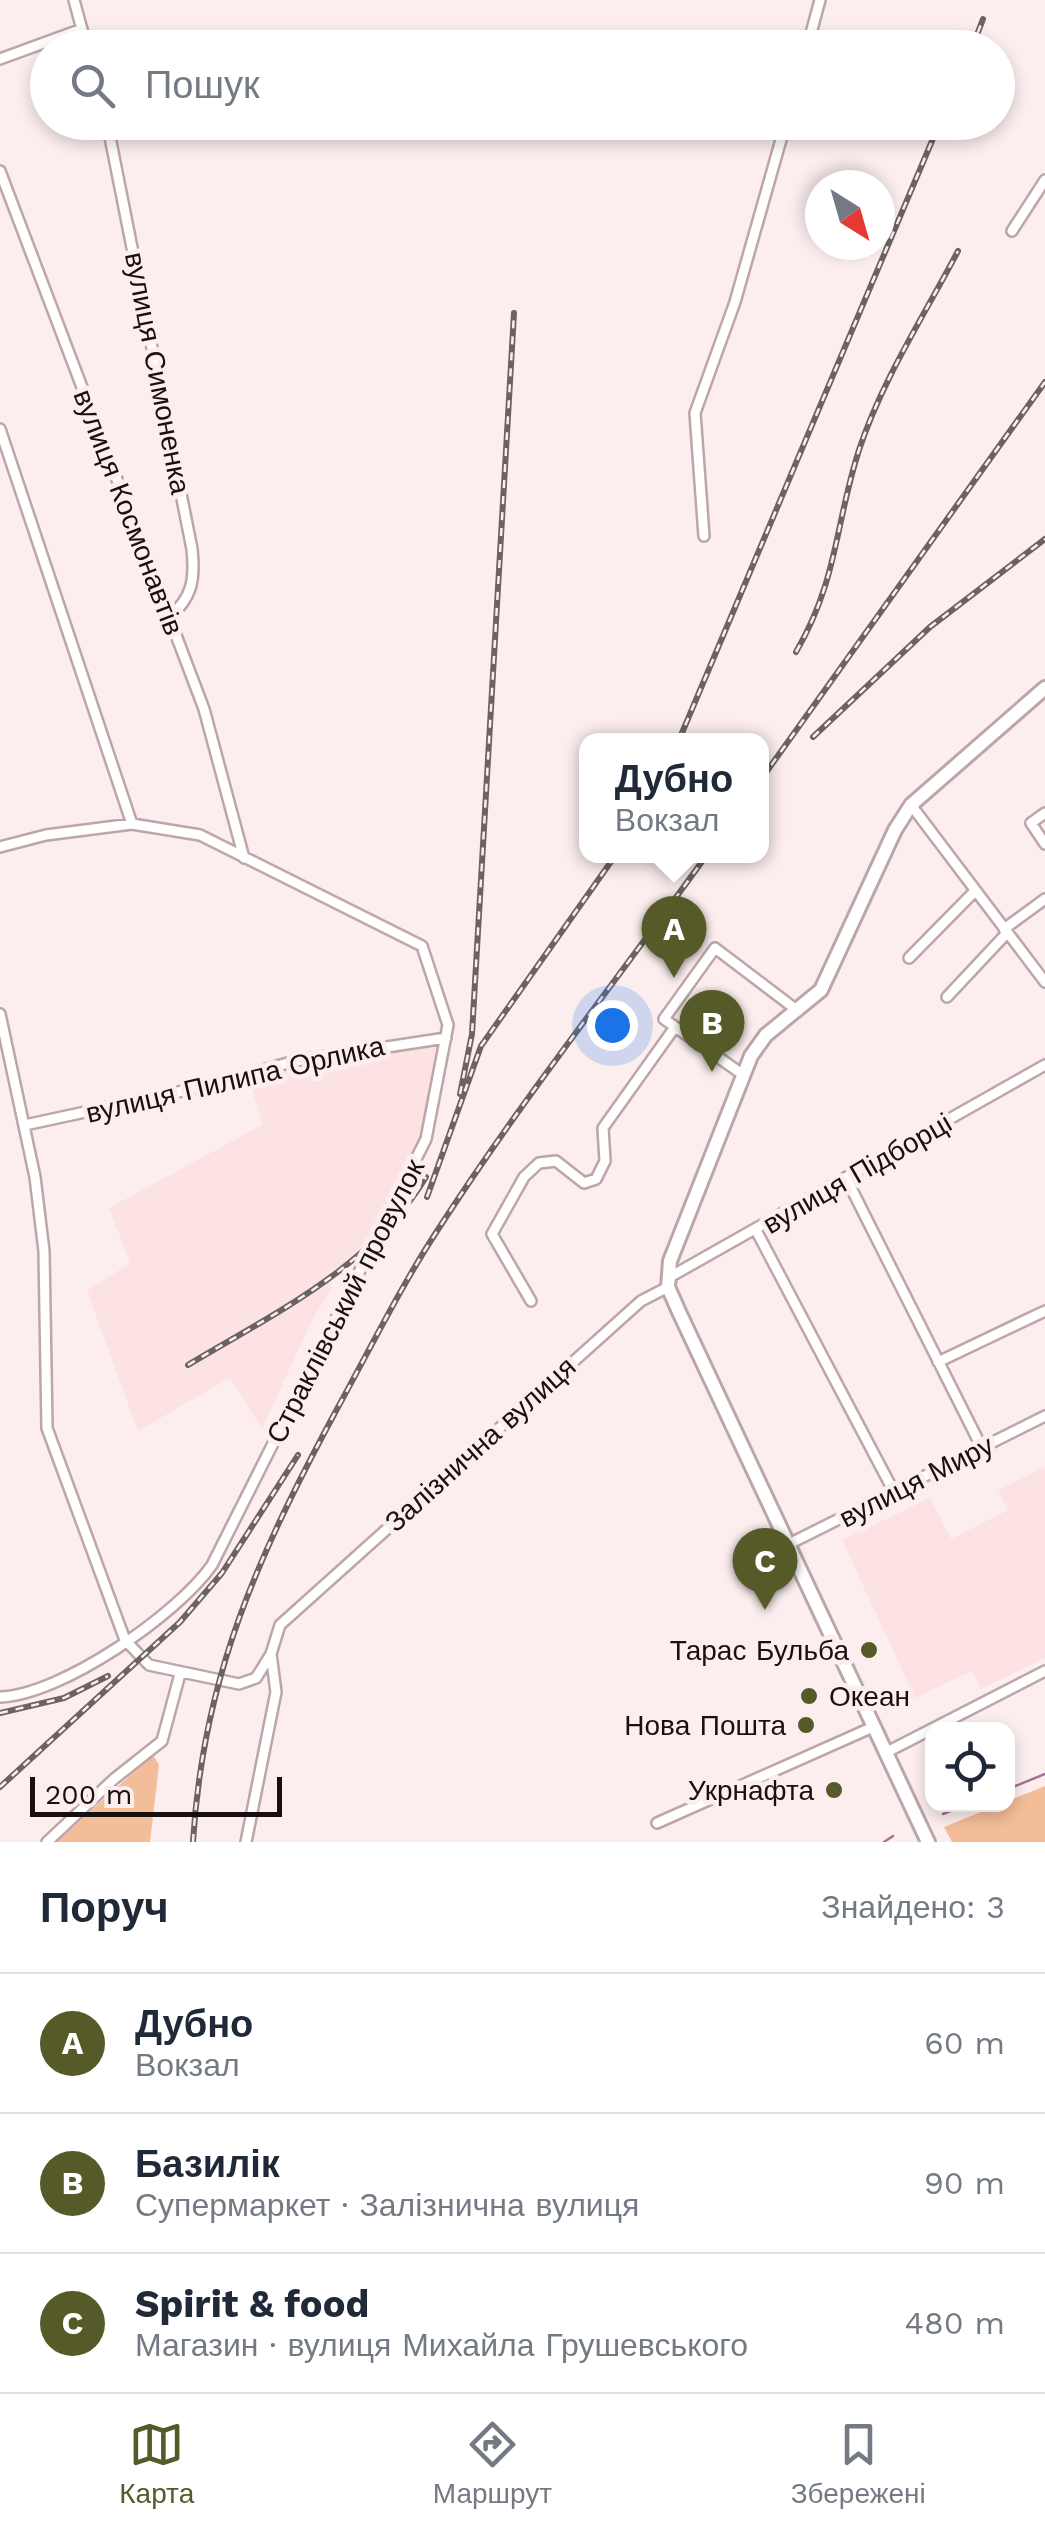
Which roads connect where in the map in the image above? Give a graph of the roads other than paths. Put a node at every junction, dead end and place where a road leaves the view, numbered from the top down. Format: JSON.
{"nodes":[{"id":1,"x":74,"y":0,"type":"edge"},
{"id":2,"x":820,"y":0,"type":"edge"},
{"id":3,"x":82,"y":29,"type":"edge"},
{"id":4,"x":812,"y":30,"type":"edge"},
{"id":5,"x":30,"y":47,"type":"edge"},
{"id":6,"x":0,"y":58,"type":"edge"},
{"id":7,"x":111,"y":140,"type":"edge"},
{"id":8,"x":781,"y":140,"type":"edge"},
{"id":9,"x":0,"y":170,"type":"edge"},
{"id":10,"x":1045,"y":180,"type":"edge"},
{"id":11,"x":1012,"y":231,"type":"dead end"},
{"id":12,"x":0,"y":429,"type":"edge"},
{"id":13,"x":704,"y":536,"type":"dead end"},
{"id":14,"x":169,"y":617,"type":"junction"},
{"id":15,"x":1045,"y":688,"type":"edge"},
{"id":16,"x":910,"y":806,"type":"junction"},
{"id":17,"x":1045,"y":813,"type":"edge"},
{"id":18,"x":132,"y":824,"type":"junction"},
{"id":19,"x":1045,"y":844,"type":"edge"},
{"id":20,"x":0,"y":846,"type":"edge"},
{"id":21,"x":244,"y":858,"type":"junction"},
{"id":22,"x":974,"y":892,"type":"junction"},
{"id":23,"x":1045,"y":898,"type":"edge"},
{"id":24,"x":1006,"y":931,"type":"junction"},
{"id":25,"x":910,"y":958,"type":"dead end"},
{"id":26,"x":1045,"y":982,"type":"edge"},
{"id":27,"x":947,"y":997,"type":"dead end"},
{"id":28,"x":798,"y":1011,"type":"junction"},
{"id":29,"x":0,"y":1014,"type":"edge"},
{"id":30,"x":675,"y":1026,"type":"junction"},
{"id":31,"x":446,"y":1038,"type":"junction"},
{"id":32,"x":1045,"y":1065,"type":"edge"},
{"id":33,"x":742,"y":1074,"type":"junction"},
{"id":34,"x":25,"y":1125,"type":"junction"},
{"id":35,"x":846,"y":1178,"type":"junction"},
{"id":36,"x":757,"y":1232,"type":"junction"},
{"id":37,"x":668,"y":1283,"type":"junction"},
{"id":38,"x":531,"y":1301,"type":"dead end"},
{"id":39,"x":1045,"y":1311,"type":"edge"},
{"id":40,"x":938,"y":1362,"type":"junction"},
{"id":41,"x":1045,"y":1416,"type":"edge"},
{"id":42,"x":982,"y":1448,"type":"junction"},
{"id":43,"x":894,"y":1492,"type":"junction"},
{"id":44,"x":787,"y":1546,"type":"junction"},
{"id":45,"x":126,"y":1640,"type":"junction"},
{"id":46,"x":271,"y":1654,"type":"junction"},
{"id":47,"x":1045,"y":1671,"type":"edge"},
{"id":48,"x":180,"y":1674,"type":"junction"},
{"id":49,"x":0,"y":1697,"type":"edge"},
{"id":50,"x":873,"y":1726,"type":"junction"},
{"id":51,"x":886,"y":1753,"type":"junction"},
{"id":52,"x":657,"y":1823,"type":"dead end"},
{"id":53,"x":47,"y":1842,"type":"edge"},
{"id":54,"x":246,"y":1842,"type":"edge"},
{"id":55,"x":928,"y":1842,"type":"edge"}],
"edges":[{"from":1,"to":3,"type":"street"},
{"from":2,"to":4,"type":"street"},
{"from":5,"to":6,"type":"street"},
{"from":7,"to":14,"type":"street","name":"вулиця Симоненка"},
{"from":8,"to":13,"type":"street"},
{"from":9,"to":14,"type":"street","name":"вулиця Космонавтів"},
{"from":10,"to":11,"type":"street"},
{"from":12,"to":18,"type":"street"},
{"from":14,"to":21,"type":"street","name":"вулиця Космонавтів"},
{"from":15,"to":16,"type":"main road"},
{"from":16,"to":22,"type":"street"},
{"from":16,"to":28,"type":"main road"},
{"from":17,"to":19,"type":"street"},
{"from":18,"to":20,"type":"street","name":"Страклівський провулок"},
{"from":18,"to":21,"type":"street","name":"Страклівський провулок"},
{"from":21,"to":31,"type":"street","name":"Страклівський провулок"},
{"from":22,"to":24,"type":"street"},
{"from":22,"to":25,"type":"street"},
{"from":23,"to":24,"type":"street"},
{"from":24,"to":26,"type":"street"},
{"from":24,"to":27,"type":"street"},
{"from":28,"to":30,"type":"street"},
{"from":28,"to":33,"type":"main road"},
{"from":29,"to":34,"type":"street"},
{"from":30,"to":33,"type":"street"},
{"from":30,"to":38,"type":"street"},
{"from":31,"to":34,"type":"street","name":"вулиця Пилипа Орлика"},
{"from":31,"to":45,"type":"street","name":"Страклівський провулок"},
{"from":32,"to":35,"type":"street","name":"вулиця Підборці"},
{"from":33,"to":37,"type":"main road"},
{"from":34,"to":45,"type":"street"},
{"from":35,"to":36,"type":"street","name":"вулиця Підборці"},
{"from":35,"to":40,"type":"street"},
{"from":36,"to":37,"type":"street","name":"вулиця Підборці"},
{"from":36,"to":43,"type":"street"},
{"from":37,"to":44,"type":"main road"},
{"from":37,"to":46,"type":"street","name":"Залізнична вулиця"},
{"from":39,"to":40,"type":"street"},
{"from":40,"to":42,"type":"street"},
{"from":41,"to":42,"type":"street","name":"вулиця Миру"},
{"from":42,"to":43,"type":"street","name":"вулиця Миру"},
{"from":43,"to":44,"type":"street","name":"вулиця Миру"},
{"from":44,"to":50,"type":"main road"},
{"from":45,"to":48,"type":"street"},
{"from":45,"to":49,"type":"street","name":"Страклівський провулок"},
{"from":46,"to":48,"type":"street"},
{"from":46,"to":54,"type":"street"},
{"from":47,"to":51,"type":"street"},
{"from":48,"to":53,"type":"street"},
{"from":50,"to":51,"type":"main road"},
{"from":50,"to":52,"type":"street"},
{"from":51,"to":55,"type":"main road"}]}
